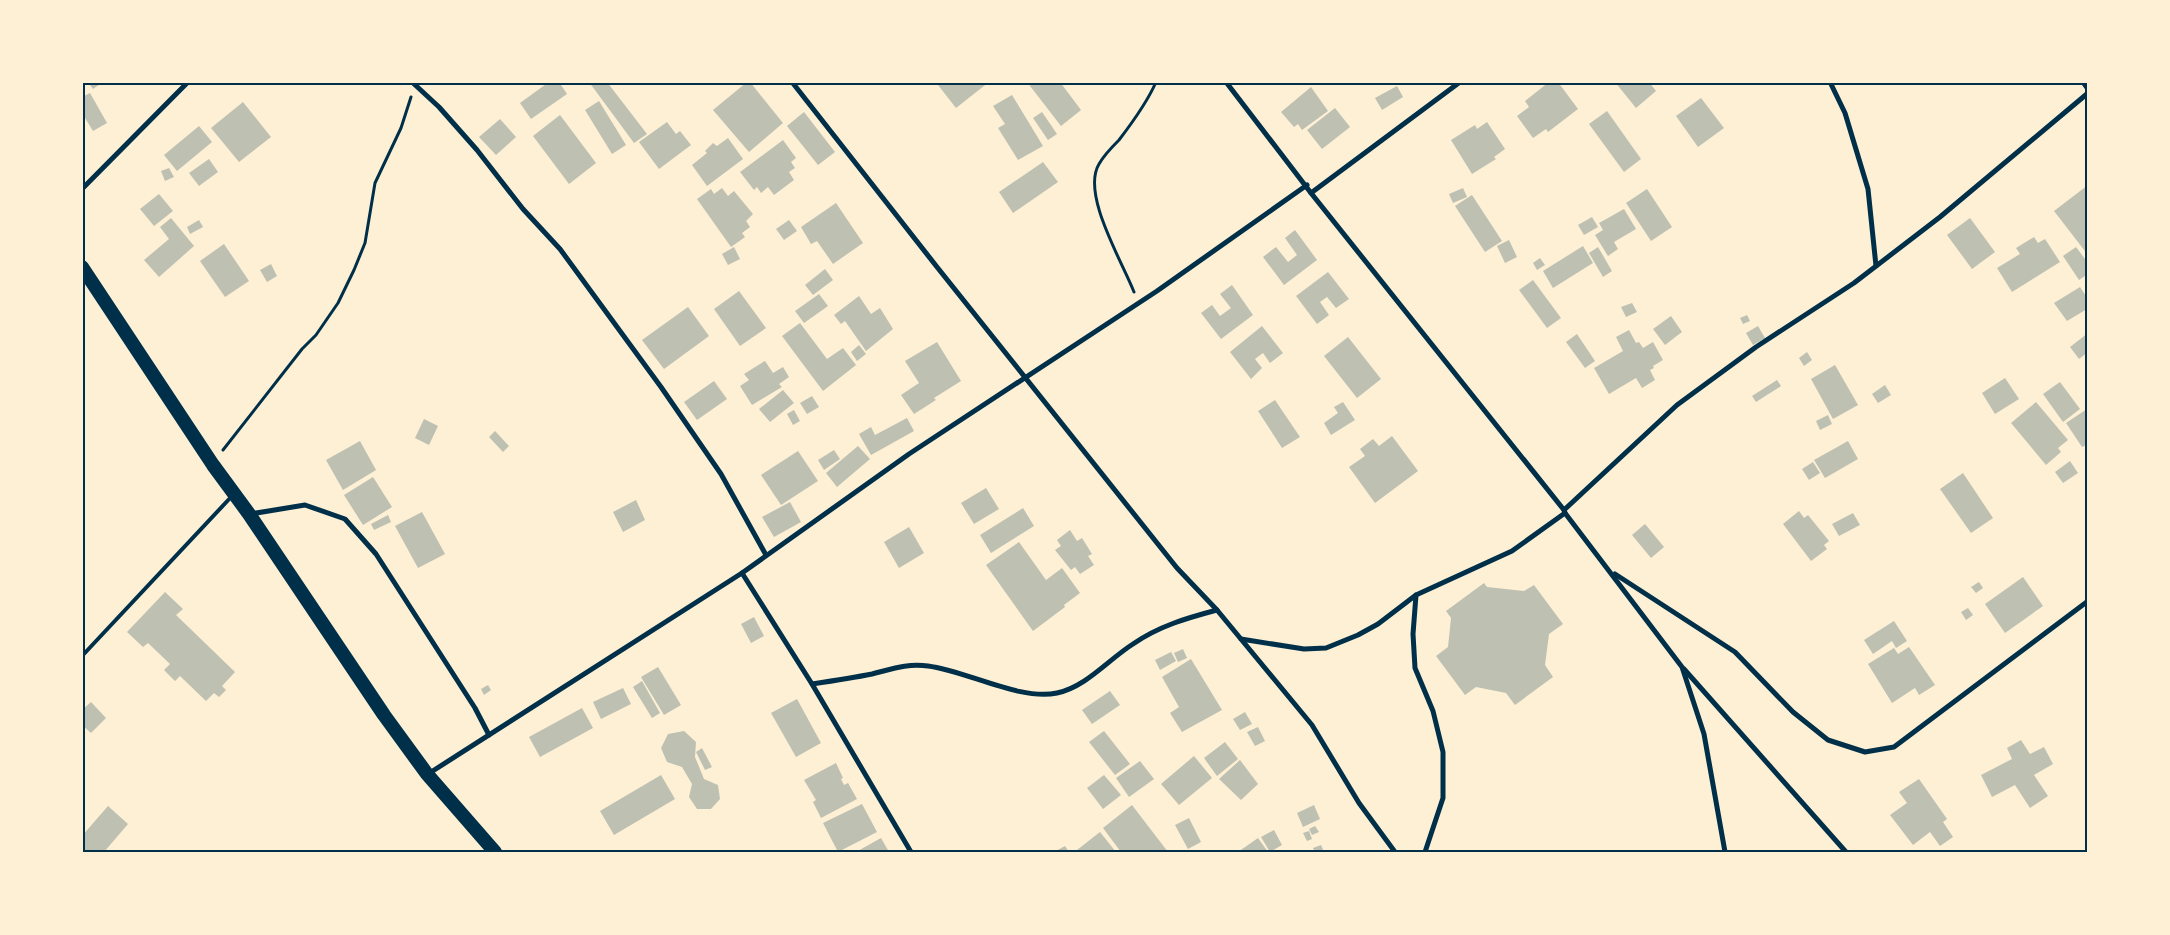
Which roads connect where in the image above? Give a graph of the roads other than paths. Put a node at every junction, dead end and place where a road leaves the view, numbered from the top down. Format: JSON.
{"nodes":[{"id":1,"x":188,"y":82,"type":"edge"},
{"id":2,"x":792,"y":82,"type":"edge"},
{"id":3,"x":1226,"y":82,"type":"edge"},
{"id":4,"x":1460,"y":82,"type":"edge"},
{"id":5,"x":1830,"y":82,"type":"edge"},
{"id":6,"x":2083,"y":82,"type":"edge"},
{"id":7,"x":413,"y":84,"type":"edge"},
{"id":8,"x":2088,"y":91,"type":"edge"},
{"id":9,"x":1307,"y":185,"type":"junction"},
{"id":10,"x":82,"y":189,"type":"edge"},
{"id":11,"x":1311,"y":193,"type":"junction"},
{"id":12,"x":1876,"y":266,"type":"junction"},
{"id":13,"x":82,"y":267,"type":"edge"},
{"id":14,"x":1025,"y":376,"type":"junction"},
{"id":15,"x":233,"y":494,"type":"junction"},
{"id":16,"x":1564,"y":512,"type":"junction"},
{"id":17,"x":249,"y":514,"type":"junction"},
{"id":18,"x":766,"y":555,"type":"junction"},
{"id":19,"x":1611,"y":572,"type":"junction"},
{"id":20,"x":742,"y":573,"type":"junction"},
{"id":21,"x":1416,"y":595,"type":"junction"},
{"id":22,"x":2088,"y":601,"type":"edge"},
{"id":23,"x":1218,"y":610,"type":"junction"},
{"id":24,"x":1241,"y":638,"type":"junction"},
{"id":25,"x":82,"y":656,"type":"edge"},
{"id":26,"x":1682,"y":666,"type":"junction"},
{"id":27,"x":812,"y":684,"type":"junction"},
{"id":28,"x":490,"y":735,"type":"junction"},
{"id":29,"x":427,"y":774,"type":"junction"},
{"id":30,"x":495,"y":852,"type":"edge"},
{"id":31,"x":911,"y":852,"type":"edge"},
{"id":32,"x":1395,"y":852,"type":"edge"},
{"id":33,"x":1425,"y":852,"type":"edge"},
{"id":34,"x":1725,"y":852,"type":"edge"},
{"id":35,"x":1846,"y":852,"type":"edge"}],
"edges":[{"from":1,"to":10,"type":"street"},
{"from":2,"to":14,"type":"street"},
{"from":3,"to":9,"type":"street"},
{"from":4,"to":11,"type":"street"},
{"from":5,"to":12,"type":"street"},
{"from":6,"to":8,"type":"street"},
{"from":7,"to":18,"type":"street"},
{"from":8,"to":12,"type":"street"},
{"from":9,"to":11,"type":"street"},
{"from":9,"to":14,"type":"street"},
{"from":11,"to":16,"type":"street"},
{"from":12,"to":16,"type":"street"},
{"from":13,"to":15,"type":"highway"},
{"from":14,"to":18,"type":"street"},
{"from":14,"to":23,"type":"street"},
{"from":15,"to":17,"type":"highway"},
{"from":15,"to":25,"type":"lane"},
{"from":16,"to":19,"type":"street"},
{"from":16,"to":21,"type":"street"},
{"from":17,"to":28,"type":"street"},
{"from":17,"to":29,"type":"highway"},
{"from":18,"to":20,"type":"street"},
{"from":19,"to":22,"type":"street"},
{"from":19,"to":26,"type":"street"},
{"from":20,"to":27,"type":"street"},
{"from":20,"to":28,"type":"street"},
{"from":21,"to":24,"type":"street"},
{"from":21,"to":33,"type":"street"},
{"from":23,"to":24,"type":"street"},
{"from":23,"to":27,"type":"street"},
{"from":24,"to":32,"type":"street"},
{"from":26,"to":34,"type":"street"},
{"from":26,"to":35,"type":"street"},
{"from":27,"to":31,"type":"street"},
{"from":28,"to":29,"type":"street"},
{"from":29,"to":30,"type":"highway"}]}
